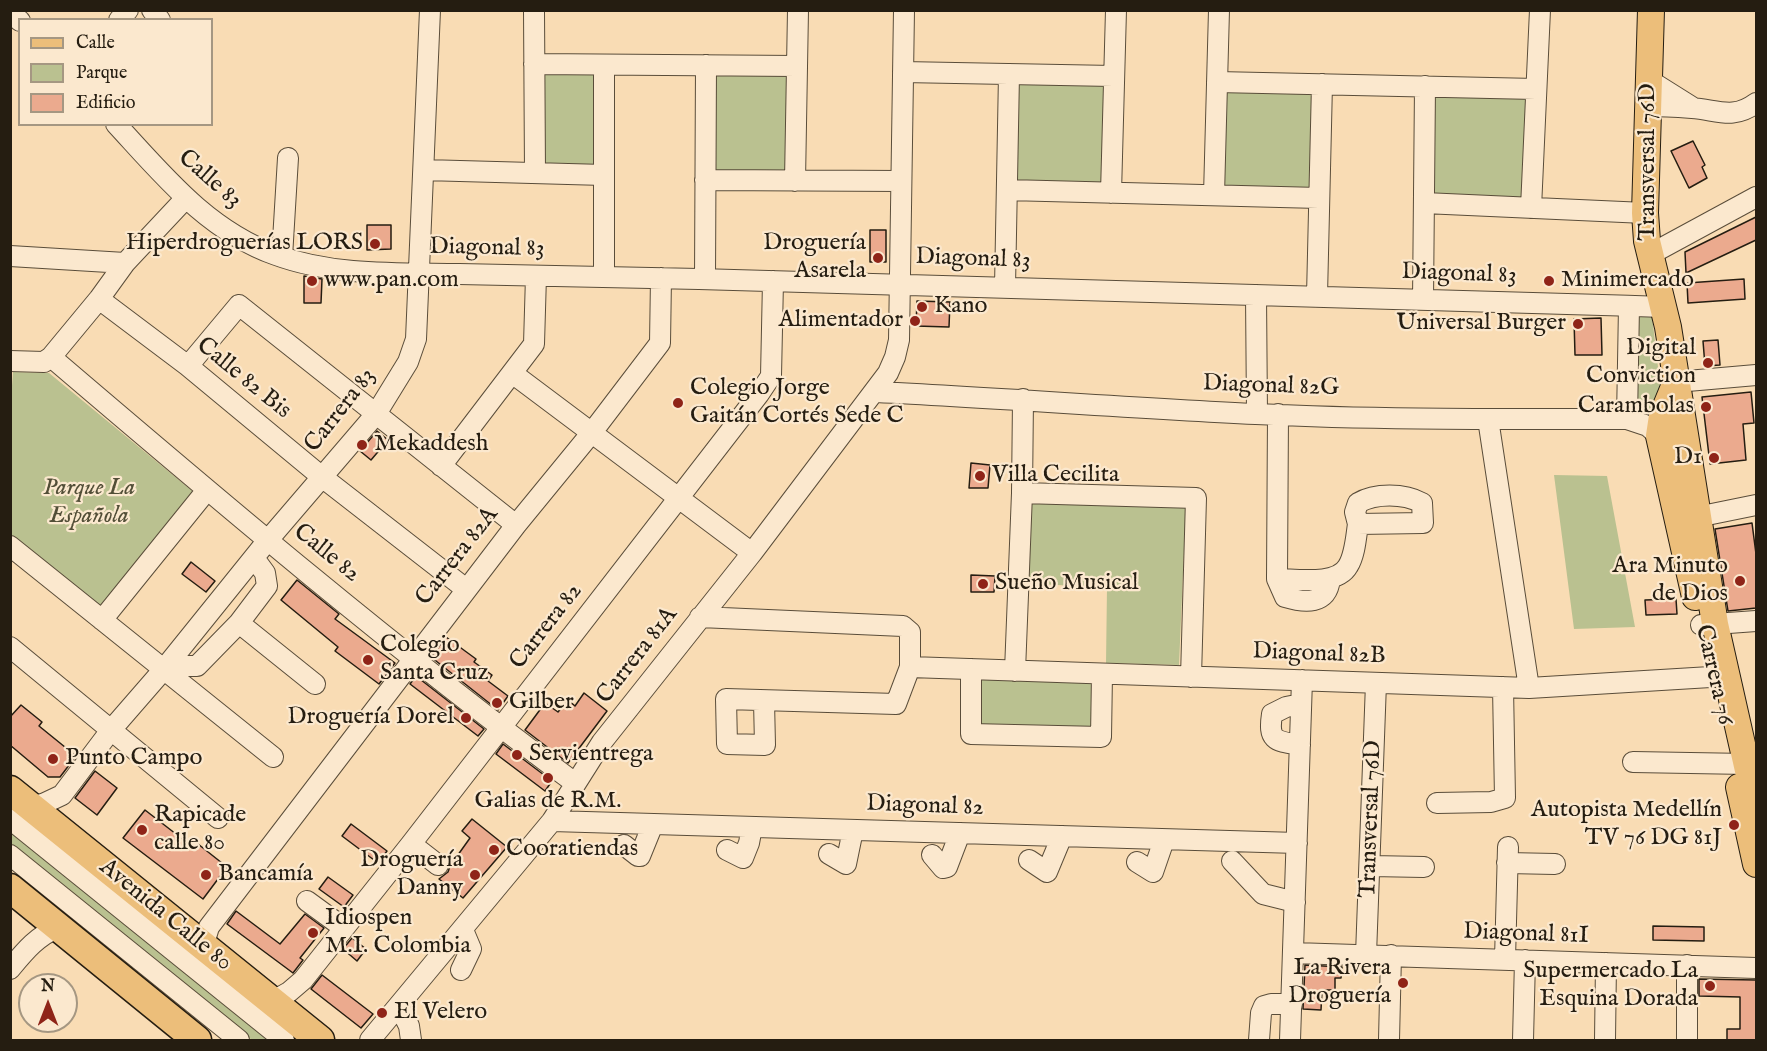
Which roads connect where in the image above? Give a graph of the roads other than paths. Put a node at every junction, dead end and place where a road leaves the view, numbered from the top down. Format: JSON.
{"nodes":[{"id":1,"x":430,"y":10,"type":"edge"},
{"id":2,"x":534,"y":10,"type":"edge"},
{"id":3,"x":798,"y":10,"type":"edge"},
{"id":4,"x":904,"y":10,"type":"edge"},
{"id":5,"x":1116,"y":10,"type":"edge"},
{"id":6,"x":1218,"y":10,"type":"edge"},
{"id":7,"x":1540,"y":10,"type":"edge"},
{"id":8,"x":1652,"y":10,"type":"edge"},
{"id":9,"x":534,"y":64,"type":"junction"},
{"id":10,"x":604,"y":65,"type":"junction"},
{"id":11,"x":706,"y":65,"type":"junction"},
{"id":12,"x":797,"y":66,"type":"junction"},
{"id":13,"x":903,"y":72,"type":"junction"},
{"id":14,"x":1009,"y":74,"type":"junction"},
{"id":15,"x":1113,"y":75,"type":"junction"},
{"id":16,"x":1649,"y":80,"type":"junction"},
{"id":17,"x":1217,"y":82,"type":"junction"},
{"id":18,"x":1322,"y":84,"type":"junction"},
{"id":19,"x":1425,"y":86,"type":"junction"},
{"id":20,"x":1536,"y":89,"type":"junction"},
{"id":21,"x":1756,"y":103,"type":"edge"},
{"id":22,"x":1649,"y":106,"type":"junction"},
{"id":23,"x":1695,"y":108,"type":"junction"},
{"id":24,"x":118,"y":126,"type":"edge"},
{"id":25,"x":288,"y":158,"type":"dead end"},
{"id":26,"x":424,"y":170,"type":"junction"},
{"id":27,"x":535,"y":173,"type":"junction"},
{"id":28,"x":604,"y":175,"type":"junction"},
{"id":29,"x":705,"y":180,"type":"junction"},
{"id":30,"x":795,"y":181,"type":"junction"},
{"id":31,"x":902,"y":181,"type":"junction"},
{"id":32,"x":1007,"y":190,"type":"junction"},
{"id":33,"x":1111,"y":193,"type":"junction"},
{"id":34,"x":1214,"y":195,"type":"junction"},
{"id":35,"x":1756,"y":197,"type":"edge"},
{"id":36,"x":1319,"y":198,"type":"junction"},
{"id":37,"x":185,"y":199,"type":"junction"},
{"id":38,"x":1424,"y":203,"type":"junction"},
{"id":39,"x":1531,"y":208,"type":"junction"},
{"id":40,"x":1646,"y":213,"type":"junction"},
{"id":41,"x":1649,"y":255,"type":"junction"},
{"id":42,"x":10,"y":256,"type":"edge"},
{"id":43,"x":282,"y":257,"type":"junction"},
{"id":44,"x":125,"y":263,"type":"junction"},
{"id":45,"x":419,"y":273,"type":"junction"},
{"id":46,"x":536,"y":276,"type":"junction"},
{"id":47,"x":604,"y":277,"type":"junction"},
{"id":48,"x":661,"y":278,"type":"junction"},
{"id":49,"x":705,"y":279,"type":"junction"},
{"id":50,"x":773,"y":281,"type":"junction"},
{"id":51,"x":900,"y":283,"type":"junction"},
{"id":52,"x":1005,"y":287,"type":"junction"},
{"id":53,"x":1256,"y":295,"type":"junction"},
{"id":54,"x":1317,"y":297,"type":"junction"},
{"id":55,"x":99,"y":299,"type":"junction"},
{"id":56,"x":1423,"y":300,"type":"junction"},
{"id":57,"x":1629,"y":306,"type":"junction"},
{"id":58,"x":1663,"y":307,"type":"junction"},
{"id":59,"x":47,"y":359,"type":"junction"},
{"id":60,"x":10,"y":361,"type":"edge"},
{"id":61,"x":188,"y":366,"type":"junction"},
{"id":62,"x":512,"y":373,"type":"junction"},
{"id":63,"x":1756,"y":375,"type":"edge"},
{"id":64,"x":1676,"y":382,"type":"junction"},
{"id":65,"x":876,"y":392,"type":"junction"},
{"id":66,"x":1023,"y":399,"type":"junction"},
{"id":67,"x":376,"y":414,"type":"junction"},
{"id":68,"x":1257,"y":414,"type":"junction"},
{"id":69,"x":1278,"y":414,"type":"junction"},
{"id":70,"x":1488,"y":419,"type":"junction"},
{"id":71,"x":1628,"y":419,"type":"junction"},
{"id":72,"x":592,"y":431,"type":"junction"},
{"id":73,"x":1659,"y":436,"type":"junction"},
{"id":74,"x":441,"y":466,"type":"junction"},
{"id":75,"x":322,"y":477,"type":"junction"},
{"id":76,"x":207,"y":489,"type":"junction"},
{"id":77,"x":1022,"y":493,"type":"junction"},
{"id":78,"x":679,"y":498,"type":"junction"},
{"id":79,"x":1756,"y":505,"type":"edge"},
{"id":80,"x":1697,"y":517,"type":"junction"},
{"id":81,"x":516,"y":525,"type":"junction"},
{"id":82,"x":1359,"y":525,"type":"junction"},
{"id":83,"x":268,"y":540,"type":"junction"},
{"id":84,"x":10,"y":546,"type":"edge"},
{"id":85,"x":752,"y":553,"type":"junction"},
{"id":86,"x":254,"y":558,"type":"junction"},
{"id":87,"x":466,"y":589,"type":"junction"},
{"id":88,"x":700,"y":618,"type":"junction"},
{"id":89,"x":102,"y":620,"type":"junction"},
{"id":90,"x":1756,"y":621,"type":"edge"},
{"id":91,"x":239,"y":623,"type":"junction"},
{"id":92,"x":1708,"y":624,"type":"junction"},
{"id":93,"x":10,"y":647,"type":"edge"},
{"id":94,"x":413,"y":657,"type":"junction"},
{"id":95,"x":168,"y":664,"type":"junction"},
{"id":96,"x":910,"y":667,"type":"junction"},
{"id":97,"x":971,"y":669,"type":"junction"},
{"id":98,"x":1015,"y":671,"type":"junction"},
{"id":99,"x":1102,"y":674,"type":"junction"},
{"id":100,"x":1191,"y":677,"type":"junction"},
{"id":101,"x":1720,"y":677,"type":"junction"},
{"id":102,"x":1302,"y":680,"type":"junction"},
{"id":103,"x":1376,"y":683,"type":"junction"},
{"id":104,"x":315,"y":684,"type":"dead end"},
{"id":105,"x":1503,"y":687,"type":"junction"},
{"id":106,"x":1528,"y":688,"type":"junction"},
{"id":107,"x":764,"y":700,"type":"junction"},
{"id":108,"x":1301,"y":704,"type":"junction"},
{"id":109,"x":501,"y":728,"type":"junction"},
{"id":110,"x":111,"y":730,"type":"junction"},
{"id":111,"x":1299,"y":745,"type":"junction"},
{"id":112,"x":273,"y":757,"type":"dead end"},
{"id":113,"x":1633,"y":762,"type":"dead end"},
{"id":114,"x":1741,"y":764,"type":"junction"},
{"id":115,"x":575,"y":783,"type":"junction"},
{"id":116,"x":1437,"y":803,"type":"dead end"},
{"id":117,"x":17,"y":806,"type":"edge"},
{"id":118,"x":1756,"y":806,"type":"edge"},
{"id":119,"x":218,"y":818,"type":"dead end"},
{"id":120,"x":552,"y":821,"type":"junction"},
{"id":121,"x":653,"y":824,"type":"junction"},
{"id":122,"x":752,"y":827,"type":"junction"},
{"id":123,"x":854,"y":830,"type":"junction"},
{"id":124,"x":960,"y":833,"type":"junction"},
{"id":125,"x":1062,"y":836,"type":"junction"},
{"id":126,"x":1164,"y":840,"type":"junction"},
{"id":127,"x":1297,"y":843,"type":"junction"},
{"id":128,"x":411,"y":844,"type":"junction"},
{"id":129,"x":624,"y":845,"type":"dead end"},
{"id":130,"x":726,"y":850,"type":"dead end"},
{"id":131,"x":829,"y":854,"type":"dead end"},
{"id":132,"x":10,"y":855,"type":"edge"},
{"id":133,"x":932,"y":855,"type":"dead end"},
{"id":134,"x":1029,"y":860,"type":"dead end"},
{"id":135,"x":1232,"y":861,"type":"dead end"},
{"id":136,"x":1137,"y":862,"type":"dead end"},
{"id":137,"x":1555,"y":864,"type":"dead end"},
{"id":138,"x":1756,"y":864,"type":"edge"},
{"id":139,"x":438,"y":865,"type":"dead end"},
{"id":140,"x":1371,"y":866,"type":"junction"},
{"id":141,"x":1424,"y":867,"type":"dead end"},
{"id":142,"x":10,"y":888,"type":"edge"},
{"id":143,"x":306,"y":901,"type":"dead end"},
{"id":144,"x":1295,"y":902,"type":"junction"},
{"id":145,"x":59,"y":927,"type":"junction"},
{"id":146,"x":344,"y":928,"type":"junction"},
{"id":147,"x":463,"y":930,"type":"junction"},
{"id":148,"x":203,"y":946,"type":"junction"},
{"id":149,"x":1294,"y":953,"type":"junction"},
{"id":150,"x":1366,"y":955,"type":"junction"},
{"id":151,"x":1391,"y":956,"type":"junction"},
{"id":152,"x":1515,"y":960,"type":"junction"},
{"id":153,"x":1606,"y":963,"type":"junction"},
{"id":154,"x":1687,"y":965,"type":"junction"},
{"id":155,"x":1756,"y":968,"type":"edge"},
{"id":156,"x":10,"y":969,"type":"edge"},
{"id":157,"x":461,"y":970,"type":"dead end"},
{"id":158,"x":271,"y":1002,"type":"junction"},
{"id":159,"x":1292,"y":1004,"type":"junction"},
{"id":160,"x":399,"y":1006,"type":"junction"},
{"id":161,"x":197,"y":1041,"type":"edge"},
{"id":162,"x":239,"y":1041,"type":"edge"},
{"id":163,"x":284,"y":1041,"type":"edge"},
{"id":164,"x":320,"y":1041,"type":"edge"},
{"id":165,"x":370,"y":1041,"type":"edge"},
{"id":166,"x":411,"y":1041,"type":"edge"},
{"id":167,"x":1259,"y":1041,"type":"edge"},
{"id":168,"x":1290,"y":1041,"type":"edge"},
{"id":169,"x":1389,"y":1041,"type":"edge"},
{"id":170,"x":1523,"y":1041,"type":"edge"},
{"id":171,"x":1605,"y":1041,"type":"edge"},
{"id":172,"x":1687,"y":1041,"type":"edge"}],
"edges":[{"from":1,"to":26,"type":"street","name":"Carrera 83"},
{"from":2,"to":9,"type":"street"},
{"from":3,"to":12,"type":"street"},
{"from":4,"to":13,"type":"street","name":"Carrera 81A"},
{"from":5,"to":15,"type":"street"},
{"from":6,"to":17,"type":"street"},
{"from":7,"to":20,"type":"street"},
{"from":8,"to":16,"type":"main road","name":"Transversal 76D"},
{"from":9,"to":10,"type":"street"},
{"from":9,"to":27,"type":"street"},
{"from":10,"to":11,"type":"street"},
{"from":10,"to":28,"type":"street"},
{"from":11,"to":12,"type":"street"},
{"from":11,"to":29,"type":"street"},
{"from":12,"to":30,"type":"street"},
{"from":13,"to":14,"type":"street"},
{"from":13,"to":31,"type":"street","name":"Carrera 81A"},
{"from":14,"to":15,"type":"street"},
{"from":14,"to":32,"type":"street"},
{"from":15,"to":33,"type":"street"},
{"from":16,"to":22,"type":"main road","name":"Transversal 76D"},
{"from":16,"to":23,"type":"street"},
{"from":17,"to":18,"type":"street"},
{"from":17,"to":34,"type":"street"},
{"from":18,"to":19,"type":"street"},
{"from":18,"to":36,"type":"street"},
{"from":19,"to":20,"type":"street"},
{"from":19,"to":38,"type":"street"},
{"from":20,"to":39,"type":"street"},
{"from":21,"to":23,"type":"street"},
{"from":22,"to":23,"type":"street"},
{"from":22,"to":40,"type":"main road","name":"Transversal 76D"},
{"from":24,"to":37,"type":"street","name":"Calle 83"},
{"from":25,"to":43,"type":"street"},
{"from":26,"to":27,"type":"street"},
{"from":26,"to":45,"type":"street","name":"Carrera 83"},
{"from":27,"to":28,"type":"street"},
{"from":28,"to":47,"type":"street"},
{"from":29,"to":30,"type":"street"},
{"from":29,"to":49,"type":"street"},
{"from":30,"to":31,"type":"street"},
{"from":31,"to":51,"type":"street","name":"Carrera 81A"},
{"from":32,"to":33,"type":"street"},
{"from":32,"to":52,"type":"street"},
{"from":33,"to":34,"type":"street"},
{"from":34,"to":36,"type":"street"},
{"from":35,"to":41,"type":"street"},
{"from":36,"to":54,"type":"street"},
{"from":37,"to":43,"type":"street","name":"Calle 83"},
{"from":37,"to":44,"type":"street"},
{"from":38,"to":39,"type":"street"},
{"from":38,"to":56,"type":"street"},
{"from":39,"to":40,"type":"street"},
{"from":40,"to":41,"type":"main road","name":"Transversal 76D"},
{"from":41,"to":58,"type":"main road","name":"Transversal 76D"},
{"from":42,"to":44,"type":"street"},
{"from":43,"to":45,"type":"street","name":"Diagonal 83"},
{"from":44,"to":55,"type":"street"},
{"from":45,"to":46,"type":"street","name":"Diagonal 83"},
{"from":45,"to":67,"type":"street","name":"Carrera 83"},
{"from":46,"to":47,"type":"street","name":"Diagonal 83"},
{"from":46,"to":62,"type":"street"},
{"from":47,"to":48,"type":"street","name":"Diagonal 83"},
{"from":48,"to":49,"type":"street","name":"Diagonal 83"},
{"from":48,"to":72,"type":"street","name":"Carrera 82A"},
{"from":49,"to":50,"type":"street","name":"Diagonal 83"},
{"from":50,"to":51,"type":"street","name":"Diagonal 83"},
{"from":50,"to":78,"type":"street","name":"Carrera 82"},
{"from":51,"to":52,"type":"street","name":"Diagonal 83"},
{"from":51,"to":65,"type":"street","name":"Carrera 81A"},
{"from":52,"to":53,"type":"street","name":"Diagonal 83"},
{"from":53,"to":54,"type":"street","name":"Diagonal 83"},
{"from":53,"to":68,"type":"street"},
{"from":54,"to":56,"type":"street","name":"Diagonal 83"},
{"from":55,"to":59,"type":"street"},
{"from":55,"to":61,"type":"street","name":"Calle 82 Bis"},
{"from":56,"to":57,"type":"street","name":"Diagonal 83"},
{"from":57,"to":58,"type":"street","name":"Diagonal 83"},
{"from":57,"to":71,"type":"street"},
{"from":58,"to":64,"type":"main road","name":"Transversal 76D"},
{"from":59,"to":60,"type":"street"},
{"from":59,"to":76,"type":"street","name":"Calle 82"},
{"from":61,"to":67,"type":"street"},
{"from":61,"to":75,"type":"street","name":"Calle 82 Bis"},
{"from":62,"to":72,"type":"street"},
{"from":62,"to":74,"type":"street"},
{"from":63,"to":64,"type":"street"},
{"from":64,"to":73,"type":"main road","name":"Carrera 76"},
{"from":64,"to":80,"type":"main road","name":"Carrera 76"},
{"from":65,"to":66,"type":"street","name":"Diagonal 82G"},
{"from":65,"to":85,"type":"street","name":"Carrera 81A"},
{"from":66,"to":68,"type":"street","name":"Diagonal 82G"},
{"from":66,"to":77,"type":"street"},
{"from":67,"to":74,"type":"street"},
{"from":67,"to":75,"type":"street","name":"Carrera 83"},
{"from":68,"to":69,"type":"street","name":"Diagonal 82G"},
{"from":69,"to":70,"type":"street","name":"Diagonal 82G"},
{"from":69,"to":82,"type":"street"},
{"from":70,"to":71,"type":"street","name":"Diagonal 82G"},
{"from":70,"to":106,"type":"street"},
{"from":71,"to":73,"type":"street","name":"Diagonal 82G"},
{"from":72,"to":78,"type":"street"},
{"from":72,"to":81,"type":"street","name":"Carrera 82A"},
{"from":73,"to":92,"type":"main road","name":"Carrera 76"},
{"from":74,"to":81,"type":"street"},
{"from":75,"to":83,"type":"street","name":"Carrera 83"},
{"from":75,"to":87,"type":"street","name":"Calle 82 Bis"},
{"from":76,"to":83,"type":"street","name":"Calle 82"},
{"from":76,"to":89,"type":"street"},
{"from":77,"to":98,"type":"street"},
{"from":77,"to":100,"type":"street"},
{"from":78,"to":85,"type":"street"},
{"from":78,"to":109,"type":"street","name":"Carrera 82"},
{"from":79,"to":80,"type":"street"},
{"from":80,"to":92,"type":"main road","name":"Carrera 76"},
{"from":81,"to":87,"type":"street","name":"Carrera 82A"},
{"from":82,"to":82,"type":"street"},
{"from":83,"to":86,"type":"street","name":"Carrera 83"},
{"from":83,"to":94,"type":"street","name":"Calle 82"},
{"from":84,"to":89,"type":"street"},
{"from":85,"to":88,"type":"street","name":"Carrera 81A"},
{"from":86,"to":91,"type":"street"},
{"from":86,"to":95,"type":"street","name":"Carrera 83"},
{"from":87,"to":94,"type":"street","name":"Carrera 82A"},
{"from":88,"to":96,"type":"street"},
{"from":88,"to":115,"type":"street","name":"Carrera 81A"},
{"from":89,"to":95,"type":"street"},
{"from":90,"to":92,"type":"street"},
{"from":91,"to":95,"type":"street"},
{"from":91,"to":104,"type":"street"},
{"from":92,"to":101,"type":"main road","name":"Carrera 76"},
{"from":93,"to":110,"type":"street"},
{"from":94,"to":109,"type":"street","name":"Calle 82"},
{"from":94,"to":148,"type":"street","name":"Carrera 82A"},
{"from":95,"to":110,"type":"street","name":"Carrera 83"},
{"from":95,"to":112,"type":"street"},
{"from":96,"to":97,"type":"street","name":"Diagonal 82B"},
{"from":96,"to":107,"type":"street"},
{"from":97,"to":98,"type":"street","name":"Diagonal 82B"},
{"from":97,"to":99,"type":"street"},
{"from":98,"to":99,"type":"street","name":"Diagonal 82B"},
{"from":99,"to":100,"type":"street","name":"Diagonal 82B"},
{"from":100,"to":102,"type":"street","name":"Diagonal 82B"},
{"from":101,"to":106,"type":"street","name":"Diagonal 82B"},
{"from":101,"to":114,"type":"main road","name":"Carrera 76"},
{"from":102,"to":103,"type":"street","name":"Diagonal 82B"},
{"from":102,"to":108,"type":"street"},
{"from":103,"to":105,"type":"street","name":"Diagonal 82B"},
{"from":103,"to":140,"type":"street","name":"Transversal 76D"},
{"from":105,"to":106,"type":"street","name":"Diagonal 82B"},
{"from":105,"to":116,"type":"street"},
{"from":107,"to":107,"type":"street"},
{"from":108,"to":111,"type":"street"},
{"from":108,"to":111,"type":"street"},
{"from":109,"to":115,"type":"street","name":"Calle 82"},
{"from":109,"to":128,"type":"street","name":"Carrera 82"},
{"from":110,"to":117,"type":"street","name":"Carrera 83"},
{"from":110,"to":119,"type":"street"},
{"from":111,"to":127,"type":"street"},
{"from":113,"to":114,"type":"street"},
{"from":114,"to":118,"type":"main road","name":"Carrera 76"},
{"from":114,"to":138,"type":"main road","name":"Carrera 76"},
{"from":115,"to":120,"type":"street","name":"Carrera 81A"},
{"from":117,"to":148,"type":"highway","name":"Avenida Calle 80"},
{"from":117,"to":163,"type":"street"},
{"from":120,"to":121,"type":"street","name":"Diagonal 82"},
{"from":120,"to":147,"type":"street","name":"Carrera 81A"},
{"from":121,"to":122,"type":"street","name":"Diagonal 82"},
{"from":121,"to":129,"type":"street"},
{"from":122,"to":123,"type":"street","name":"Diagonal 82"},
{"from":122,"to":130,"type":"street"},
{"from":123,"to":124,"type":"street","name":"Diagonal 82"},
{"from":123,"to":131,"type":"street"},
{"from":124,"to":125,"type":"street","name":"Diagonal 82"},
{"from":124,"to":133,"type":"street"},
{"from":125,"to":126,"type":"street","name":"Diagonal 82"},
{"from":125,"to":134,"type":"street"},
{"from":126,"to":127,"type":"street","name":"Diagonal 82"},
{"from":126,"to":136,"type":"street"},
{"from":127,"to":144,"type":"street"},
{"from":128,"to":139,"type":"street"},
{"from":128,"to":146,"type":"street","name":"Carrera 82"},
{"from":132,"to":162,"type":"street"},
{"from":135,"to":144,"type":"street"},
{"from":137,"to":152,"type":"street"},
{"from":140,"to":141,"type":"street"},
{"from":140,"to":150,"type":"street","name":"Transversal 76D"},
{"from":142,"to":145,"type":"highway"},
{"from":143,"to":146,"type":"street"},
{"from":144,"to":149,"type":"street"},
{"from":145,"to":156,"type":"street"},
{"from":145,"to":161,"type":"highway"},
{"from":146,"to":158,"type":"street","name":"Carrera 82"},
{"from":147,"to":157,"type":"street"},
{"from":147,"to":160,"type":"street","name":"Carrera 81A"},
{"from":148,"to":158,"type":"highway","name":"Avenida Calle 80"},
{"from":149,"to":150,"type":"street","name":"Diagonal 81I"},
{"from":149,"to":159,"type":"street"},
{"from":150,"to":151,"type":"street","name":"Diagonal 81I"},
{"from":151,"to":152,"type":"street","name":"Diagonal 81I"},
{"from":151,"to":169,"type":"street"},
{"from":152,"to":153,"type":"street","name":"Diagonal 81I"},
{"from":152,"to":170,"type":"street"},
{"from":153,"to":154,"type":"street","name":"Diagonal 81I"},
{"from":153,"to":171,"type":"street"},
{"from":154,"to":155,"type":"street","name":"Diagonal 81I"},
{"from":154,"to":172,"type":"street"},
{"from":158,"to":164,"type":"highway","name":"Avenida Calle 80"},
{"from":159,"to":167,"type":"street"},
{"from":159,"to":168,"type":"street"},
{"from":160,"to":165,"type":"street","name":"Carrera 81A"},
{"from":160,"to":166,"type":"street"}]}
